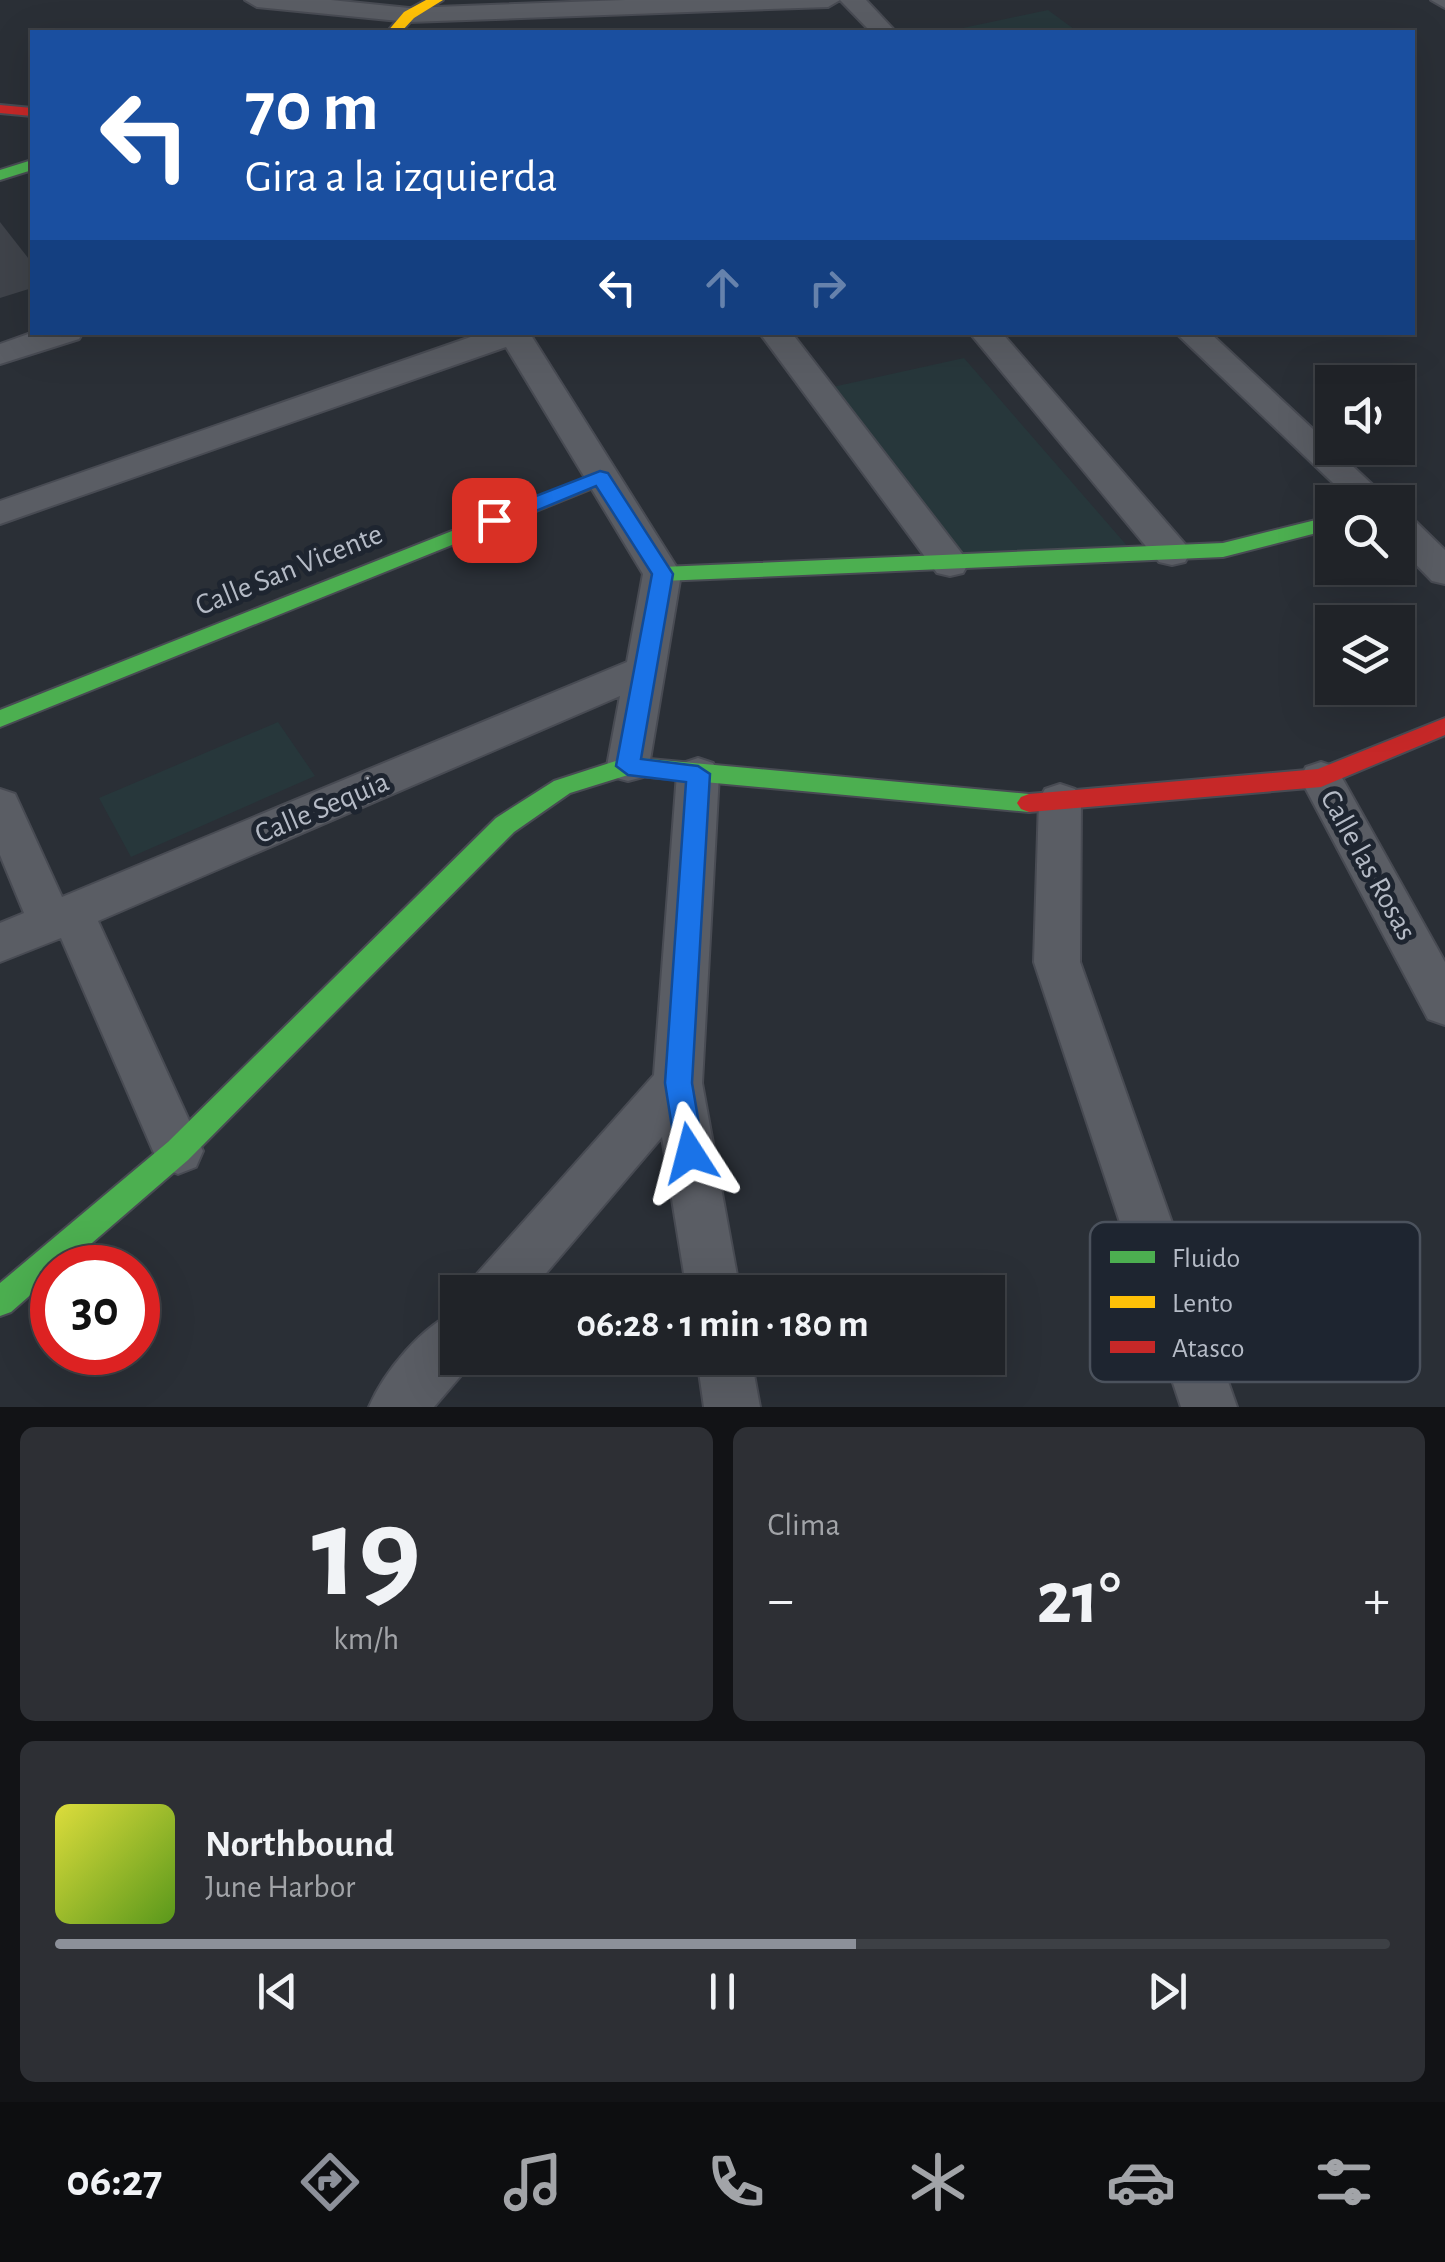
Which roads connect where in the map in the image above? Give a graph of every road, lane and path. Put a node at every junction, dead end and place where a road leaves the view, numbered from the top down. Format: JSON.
{"nodes":[{"id":1,"x":257,"y":0,"type":"edge"},
{"id":2,"x":436,"y":0,"type":"edge"},
{"id":3,"x":828,"y":0,"type":"edge"},
{"id":4,"x":852,"y":0,"type":"edge"},
{"id":5,"x":800,"y":1,"type":"edge"},
{"id":6,"x":609,"y":8,"type":"junction"},
{"id":7,"x":401,"y":16,"type":"edge"},
{"id":8,"x":596,"y":30,"type":"edge"},
{"id":9,"x":791,"y":30,"type":"edge"},
{"id":10,"x":882,"y":30,"type":"edge"},
{"id":11,"x":0,"y":108,"type":"edge"},
{"id":12,"x":30,"y":112,"type":"edge"},
{"id":13,"x":30,"y":167,"type":"edge"},
{"id":14,"x":0,"y":175,"type":"edge"},
{"id":15,"x":59,"y":335,"type":"edge"},
{"id":16,"x":508,"y":335,"type":"edge"},
{"id":17,"x":515,"y":335,"type":"edge"},
{"id":18,"x":776,"y":335,"type":"edge"},
{"id":19,"x":987,"y":335,"type":"edge"},
{"id":20,"x":1193,"y":335,"type":"edge"},
{"id":21,"x":0,"y":354,"type":"edge"},
{"id":22,"x":600,"y":478,"type":"junction"},
{"id":23,"x":1356,"y":485,"type":"edge"},
{"id":24,"x":0,"y":513,"type":"edge"},
{"id":25,"x":1315,"y":528,"type":"edge"},
{"id":26,"x":1415,"y":542,"type":"edge"},
{"id":27,"x":1172,"y":553,"type":"junction"},
{"id":28,"x":950,"y":564,"type":"junction"},
{"id":29,"x":1445,"y":572,"type":"edge"},
{"id":30,"x":662,"y":574,"type":"junction"},
{"id":31,"x":643,"y":671,"type":"junction"},
{"id":32,"x":0,"y":719,"type":"edge"},
{"id":33,"x":1445,"y":726,"type":"edge"},
{"id":34,"x":611,"y":769,"type":"junction"},
{"id":35,"x":698,"y":774,"type":"junction"},
{"id":36,"x":1320,"y":778,"type":"junction"},
{"id":37,"x":1060,"y":800,"type":"junction"},
{"id":38,"x":0,"y":805,"type":"edge"},
{"id":39,"x":62,"y":918,"type":"junction"},
{"id":40,"x":0,"y":943,"type":"edge"},
{"id":41,"x":1445,"y":1005,"type":"edge"},
{"id":42,"x":678,"y":1083,"type":"junction"},
{"id":43,"x":178,"y":1150,"type":"junction"},
{"id":44,"x":1146,"y":1222,"type":"edge"},
{"id":45,"x":511,"y":1275,"type":"edge"},
{"id":46,"x":711,"y":1275,"type":"edge"},
{"id":47,"x":0,"y":1302,"type":"edge"},
{"id":48,"x":440,"y":1357,"type":"edge"},
{"id":49,"x":727,"y":1375,"type":"edge"},
{"id":50,"x":1200,"y":1382,"type":"edge"},
{"id":51,"x":396,"y":1407,"type":"edge"},
{"id":52,"x":732,"y":1407,"type":"edge"},
{"id":53,"x":1209,"y":1407,"type":"edge"}],
"edges":[{"from":1,"to":7,"type":"street"},
{"from":2,"to":7,"type":"street"},
{"from":3,"to":5,"type":"street"},
{"from":4,"to":10,"type":"street"},
{"from":5,"to":6,"type":"street"},
{"from":5,"to":9,"type":"street"},
{"from":6,"to":7,"type":"street"},
{"from":6,"to":8,"type":"street"},
{"from":11,"to":12,"type":"street"},
{"from":13,"to":14,"type":"street"},
{"from":15,"to":21,"type":"street"},
{"from":16,"to":24,"type":"street"},
{"from":17,"to":22,"type":"street"},
{"from":18,"to":28,"type":"street"},
{"from":19,"to":27,"type":"street"},
{"from":20,"to":23,"type":"street"},
{"from":22,"to":30,"type":"street"},
{"from":22,"to":32,"type":"street","name":"Calle San Vicente"},
{"from":25,"to":27,"type":"street"},
{"from":26,"to":29,"type":"street"},
{"from":27,"to":28,"type":"street"},
{"from":28,"to":30,"type":"street"},
{"from":30,"to":31,"type":"street"},
{"from":31,"to":34,"type":"street"},
{"from":31,"to":39,"type":"street","name":"Calle Sequia"},
{"from":33,"to":36,"type":"street"},
{"from":34,"to":35,"type":"street"},
{"from":34,"to":43,"type":"street"},
{"from":35,"to":37,"type":"street"},
{"from":35,"to":42,"type":"street"},
{"from":36,"to":37,"type":"street"},
{"from":36,"to":41,"type":"street","name":"Calle las Rosas"},
{"from":37,"to":44,"type":"street"},
{"from":38,"to":39,"type":"street"},
{"from":39,"to":40,"type":"street","name":"Calle Sequia"},
{"from":39,"to":43,"type":"street"},
{"from":42,"to":45,"type":"street"},
{"from":42,"to":46,"type":"street"},
{"from":43,"to":47,"type":"street"},
{"from":48,"to":51,"type":"street"},
{"from":49,"to":52,"type":"street"},
{"from":50,"to":53,"type":"street"}]}
